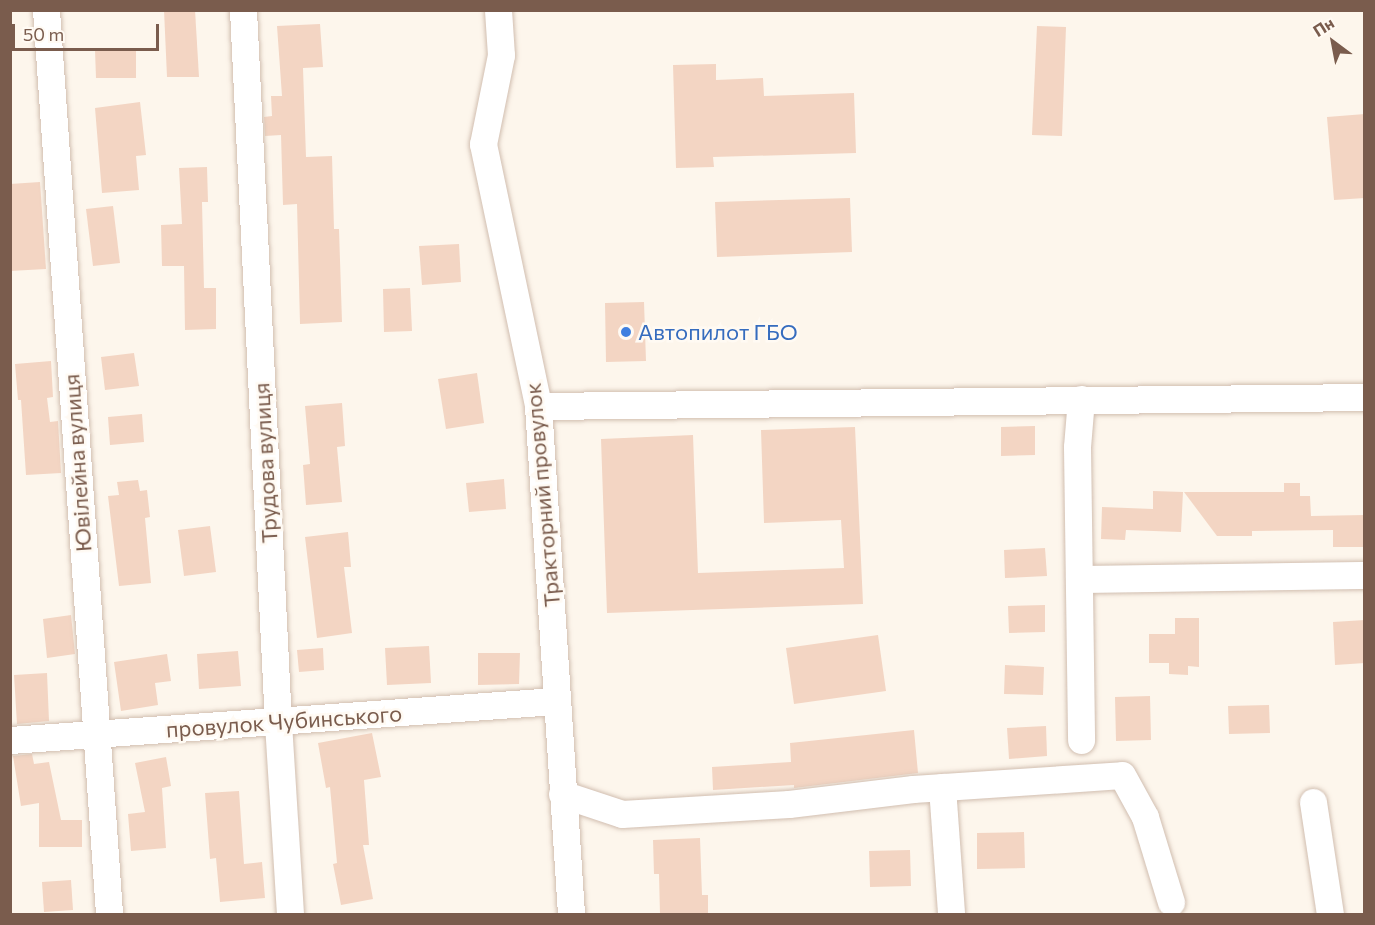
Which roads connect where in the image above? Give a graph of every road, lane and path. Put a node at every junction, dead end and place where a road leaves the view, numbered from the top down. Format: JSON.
{"nodes":[{"id":1,"x":46,"y":10,"type":"edge"},
{"id":2,"x":243,"y":10,"type":"edge"},
{"id":3,"x":498,"y":10,"type":"edge"},
{"id":4,"x":1365,"y":397,"type":"edge"},
{"id":5,"x":1081,"y":399,"type":"junction"},
{"id":6,"x":538,"y":406,"type":"junction"},
{"id":7,"x":1365,"y":575,"type":"edge"},
{"id":8,"x":1079,"y":579,"type":"junction"},
{"id":9,"x":556,"y":701,"type":"junction"},
{"id":10,"x":278,"y":723,"type":"junction"},
{"id":11,"x":96,"y":733,"type":"junction"},
{"id":12,"x":10,"y":740,"type":"edge"},
{"id":13,"x":1081,"y":740,"type":"dead end"},
{"id":14,"x":942,"y":787,"type":"junction"},
{"id":15,"x":562,"y":794,"type":"junction"},
{"id":16,"x":1313,"y":802,"type":"dead end"},
{"id":17,"x":1171,"y":902,"type":"dead end"},
{"id":18,"x":109,"y":915,"type":"edge"},
{"id":19,"x":290,"y":915,"type":"edge"},
{"id":20,"x":572,"y":915,"type":"edge"},
{"id":21,"x":951,"y":915,"type":"edge"},
{"id":22,"x":1329,"y":915,"type":"edge"}],
"edges":[{"from":1,"to":11,"type":"street","name":"Ювілейна вулиця"},
{"from":2,"to":10,"type":"street","name":"Трудова вулиця"},
{"from":3,"to":6,"type":"street","name":"Тракторний провулок"},
{"from":4,"to":5,"type":"street"},
{"from":5,"to":6,"type":"street"},
{"from":5,"to":8,"type":"street"},
{"from":6,"to":9,"type":"street","name":"Тракторний провулок"},
{"from":7,"to":8,"type":"street"},
{"from":8,"to":13,"type":"street"},
{"from":9,"to":10,"type":"street","name":"провулок Чубинського"},
{"from":9,"to":15,"type":"street","name":"Тракторний провулок"},
{"from":10,"to":11,"type":"street","name":"провулок Чубинського"},
{"from":10,"to":19,"type":"street","name":"Трудова вулиця"},
{"from":11,"to":12,"type":"street","name":"провулок Чубинського"},
{"from":11,"to":18,"type":"street","name":"Ювілейна вулиця"},
{"from":14,"to":15,"type":"street"},
{"from":14,"to":17,"type":"street"},
{"from":14,"to":21,"type":"street"},
{"from":15,"to":20,"type":"street","name":"Тракторний провулок"},
{"from":16,"to":22,"type":"street"}]}
